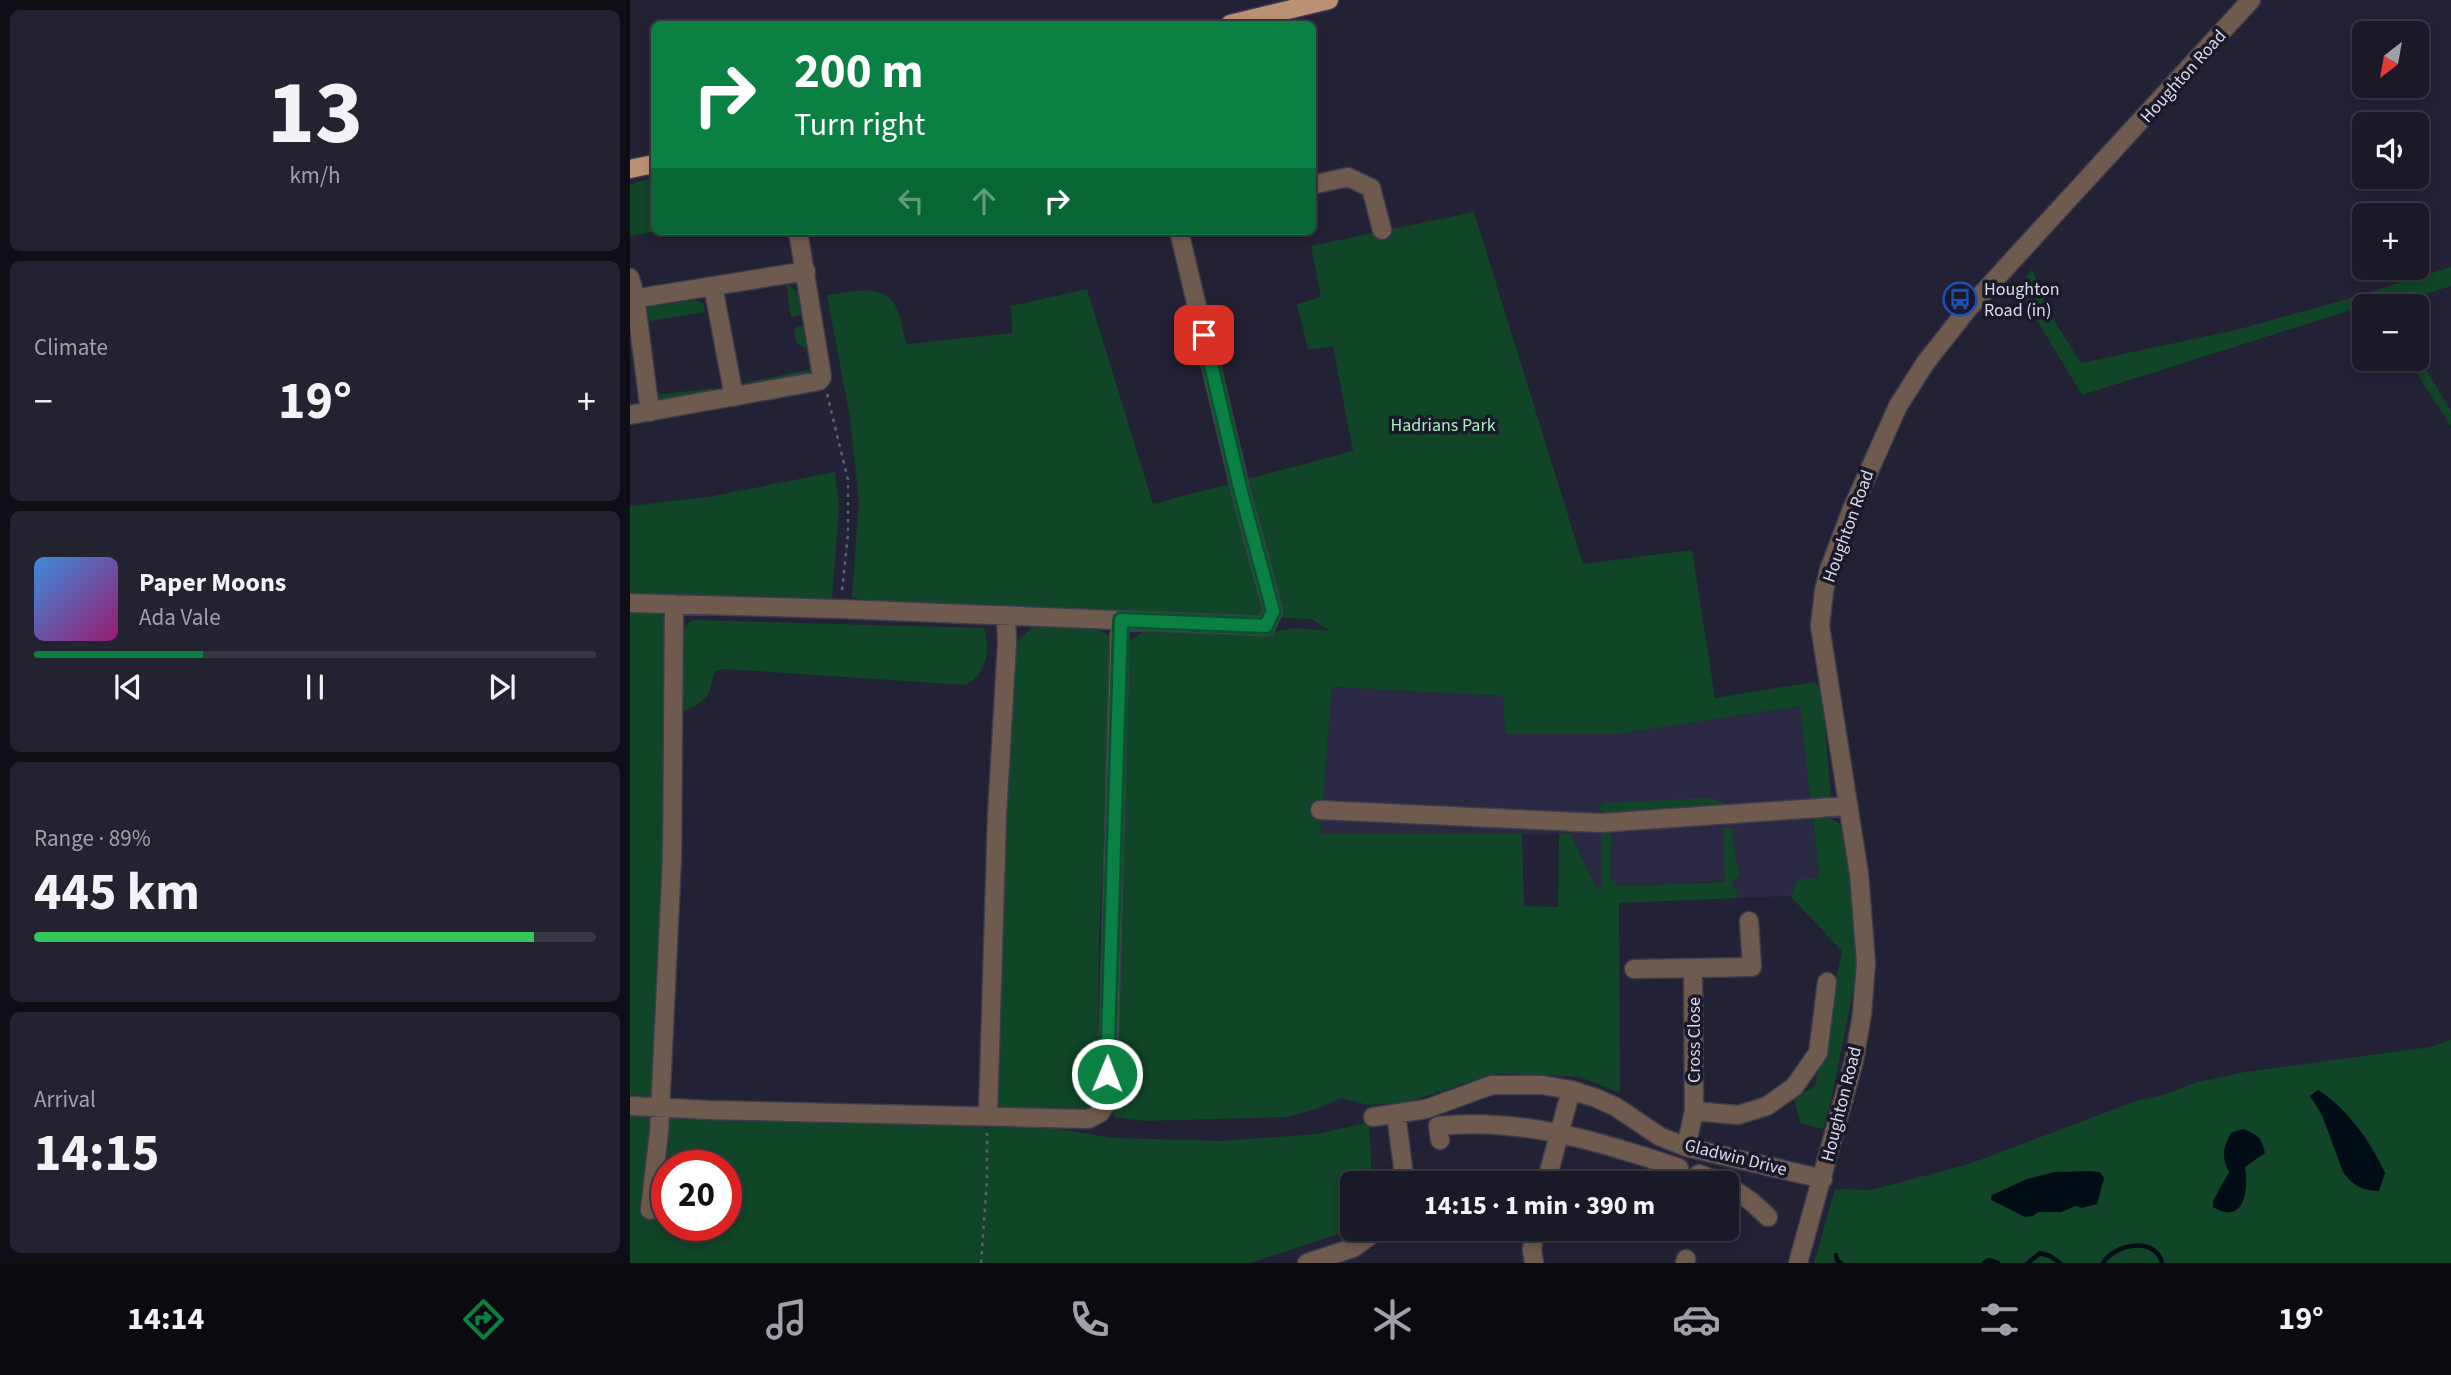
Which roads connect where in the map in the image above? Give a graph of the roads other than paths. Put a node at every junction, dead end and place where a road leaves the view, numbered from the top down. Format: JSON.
{"nodes":[{"id":1,"x":1329,"y":0,"type":"edge"},
{"id":2,"x":2251,"y":0,"type":"edge"},
{"id":3,"x":1242,"y":21,"type":"edge"},
{"id":4,"x":651,"y":165,"type":"edge"},
{"id":5,"x":630,"y":169,"type":"edge"},
{"id":6,"x":1316,"y":184,"type":"edge"},
{"id":7,"x":1382,"y":230,"type":"dead end"},
{"id":8,"x":800,"y":235,"type":"edge"},
{"id":9,"x":1180,"y":235,"type":"edge"},
{"id":10,"x":806,"y":271,"type":"junction"},
{"id":11,"x":630,"y":278,"type":"edge"},
{"id":12,"x":713,"y":286,"type":"junction"},
{"id":13,"x":635,"y":296,"type":"junction"},
{"id":14,"x":734,"y":397,"type":"junction"},
{"id":15,"x":650,"y":412,"type":"junction"},
{"id":16,"x":630,"y":415,"type":"edge"},
{"id":17,"x":630,"y":603,"type":"edge"},
{"id":18,"x":674,"y":604,"type":"junction"},
{"id":19,"x":1006,"y":615,"type":"junction"},
{"id":20,"x":1121,"y":620,"type":"junction"},
{"id":21,"x":1847,"y":806,"type":"junction"},
{"id":22,"x":1320,"y":810,"type":"dead end"},
{"id":23,"x":1749,"y":921,"type":"dead end"},
{"id":24,"x":1634,"y":969,"type":"dead end"},
{"id":25,"x":1693,"y":970,"type":"junction"},
{"id":26,"x":1827,"y":982,"type":"dead end"},
{"id":27,"x":1571,"y":1090,"type":"junction"},
{"id":28,"x":630,"y":1106,"type":"edge"},
{"id":29,"x":660,"y":1108,"type":"junction"},
{"id":30,"x":1695,"y":1111,"type":"junction"},
{"id":31,"x":1396,"y":1114,"type":"junction"},
{"id":32,"x":988,"y":1116,"type":"junction"},
{"id":33,"x":1373,"y":1117,"type":"dead end"},
{"id":34,"x":1635,"y":1119,"type":"junction"},
{"id":35,"x":1559,"y":1133,"type":"junction"},
{"id":36,"x":1440,"y":1140,"type":"dead end"},
{"id":37,"x":1686,"y":1147,"type":"junction"},
{"id":38,"x":1624,"y":1149,"type":"junction"},
{"id":39,"x":1735,"y":1156,"type":"junction"},
{"id":40,"x":1679,"y":1168,"type":"dead end"},
{"id":41,"x":1403,"y":1171,"type":"edge"},
{"id":42,"x":1549,"y":1171,"type":"edge"},
{"id":43,"x":1730,"y":1171,"type":"edge"},
{"id":44,"x":1823,"y":1179,"type":"junction"},
{"id":45,"x":1739,"y":1193,"type":"edge"},
{"id":46,"x":650,"y":1210,"type":"dead end"},
{"id":47,"x":1768,"y":1217,"type":"dead end"},
{"id":48,"x":1363,"y":1241,"type":"edge"},
{"id":49,"x":1533,"y":1241,"type":"edge"},
{"id":50,"x":1307,"y":1263,"type":"edge"},
{"id":51,"x":1534,"y":1263,"type":"edge"},
{"id":52,"x":1798,"y":1263,"type":"edge"}],
"edges":[{"from":1,"to":3,"type":"main road"},
{"from":2,"to":21,"type":"street","name":"Houghton Road"},
{"from":4,"to":5,"type":"main road"},
{"from":6,"to":7,"type":"street"},
{"from":8,"to":10,"type":"street"},
{"from":9,"to":20,"type":"street"},
{"from":10,"to":12,"type":"street"},
{"from":10,"to":14,"type":"street"},
{"from":11,"to":13,"type":"street"},
{"from":12,"to":13,"type":"street"},
{"from":12,"to":14,"type":"street"},
{"from":13,"to":15,"type":"street"},
{"from":14,"to":15,"type":"street"},
{"from":15,"to":16,"type":"street"},
{"from":17,"to":18,"type":"street"},
{"from":18,"to":19,"type":"street"},
{"from":18,"to":29,"type":"street"},
{"from":19,"to":20,"type":"street"},
{"from":19,"to":32,"type":"street"},
{"from":20,"to":32,"type":"street"},
{"from":21,"to":22,"type":"street"},
{"from":21,"to":44,"type":"street","name":"Houghton Road"},
{"from":23,"to":25,"type":"street"},
{"from":24,"to":25,"type":"street"},
{"from":25,"to":30,"type":"street","name":"Cross Close"},
{"from":26,"to":30,"type":"street"},
{"from":27,"to":31,"type":"street","name":"Gladwin Drive"},
{"from":27,"to":34,"type":"street","name":"Gladwin Drive"},
{"from":27,"to":35,"type":"street"},
{"from":28,"to":29,"type":"street"},
{"from":29,"to":32,"type":"street"},
{"from":29,"to":46,"type":"street"},
{"from":30,"to":37,"type":"street","name":"Cross Close"},
{"from":31,"to":33,"type":"street","name":"Gladwin Drive"},
{"from":31,"to":41,"type":"street"},
{"from":34,"to":37,"type":"street","name":"Gladwin Drive"},
{"from":34,"to":38,"type":"street"},
{"from":35,"to":36,"type":"street"},
{"from":35,"to":38,"type":"street"},
{"from":35,"to":42,"type":"street"},
{"from":37,"to":39,"type":"street","name":"Gladwin Drive"},
{"from":38,"to":40,"type":"street"},
{"from":39,"to":43,"type":"street"},
{"from":39,"to":44,"type":"street","name":"Gladwin Drive"},
{"from":44,"to":52,"type":"street","name":"Houghton Road"},
{"from":45,"to":47,"type":"street"},
{"from":48,"to":50,"type":"street"},
{"from":49,"to":51,"type":"street"}]}
